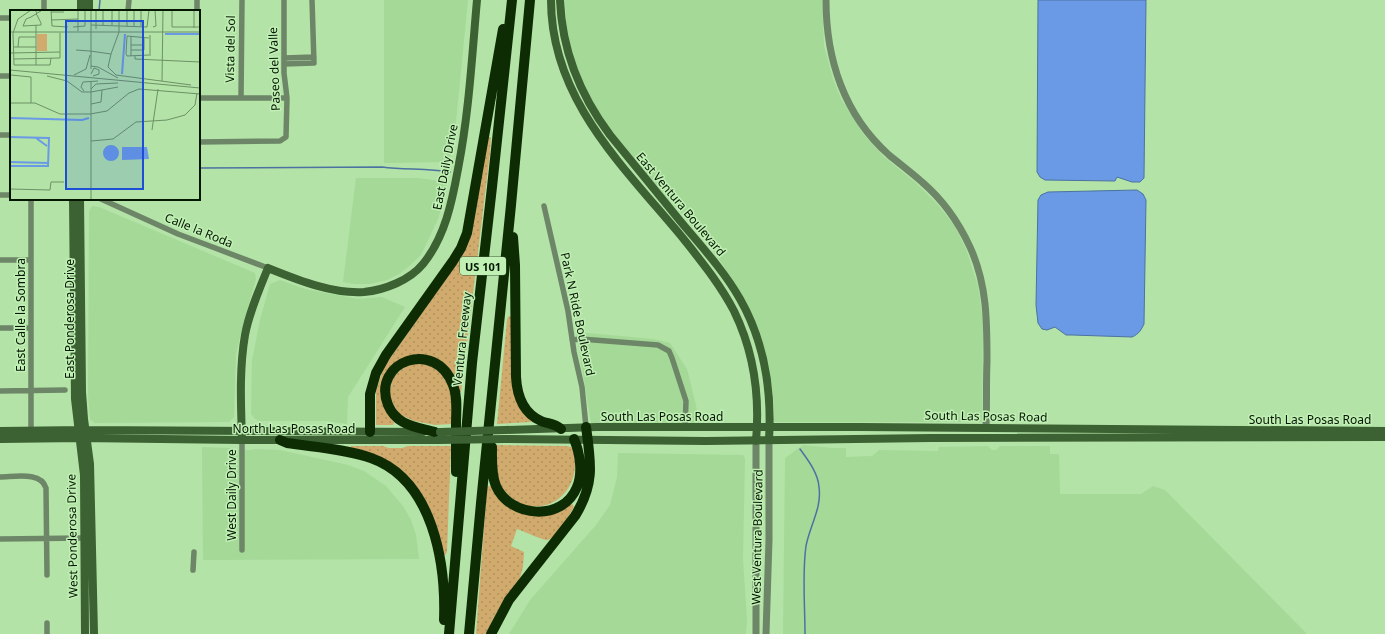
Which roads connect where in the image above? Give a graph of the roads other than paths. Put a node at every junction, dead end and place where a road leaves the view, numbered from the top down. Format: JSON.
{"nodes":[{"id":1,"x":89,"y":0,"type":"edge"},
{"id":2,"x":129,"y":0,"type":"edge"},
{"id":3,"x":242,"y":0,"type":"edge"},
{"id":4,"x":284,"y":0,"type":"edge"},
{"id":5,"x":312,"y":0,"type":"edge"},
{"id":6,"x":477,"y":0,"type":"edge"},
{"id":7,"x":511,"y":0,"type":"edge"},
{"id":8,"x":530,"y":0,"type":"edge"},
{"id":9,"x":551,"y":0,"type":"edge"},
{"id":10,"x":560,"y":0,"type":"edge"},
{"id":11,"x":826,"y":0,"type":"edge"},
{"id":12,"x":88,"y":10,"type":"edge"},
{"id":13,"x":128,"y":10,"type":"edge"},
{"id":14,"x":284,"y":61,"type":"junction"},
{"id":15,"x":200,"y":98,"type":"edge"},
{"id":16,"x":241,"y":98,"type":"junction"},
{"id":17,"x":287,"y":98,"type":"junction"},
{"id":18,"x":200,"y":142,"type":"edge"},
{"id":19,"x":31,"y":200,"type":"edge"},
{"id":20,"x":73,"y":200,"type":"edge"},
{"id":21,"x":80,"y":200,"type":"edge"},
{"id":22,"x":103,"y":200,"type":"edge"},
{"id":23,"x":511,"y":205,"type":"junction"},
{"id":24,"x":544,"y":206,"type":"dead end"},
{"id":25,"x":0,"y":260,"type":"edge"},
{"id":26,"x":31,"y":260,"type":"junction"},
{"id":27,"x":268,"y":268,"type":"junction"},
{"id":28,"x":0,"y":328,"type":"edge"},
{"id":29,"x":31,"y":328,"type":"junction"},
{"id":30,"x":572,"y":340,"type":"junction"},
{"id":31,"x":494,"y":376,"type":"junction"},
{"id":32,"x":65,"y":390,"type":"dead end"},
{"id":33,"x":0,"y":391,"type":"edge"},
{"id":34,"x":30,"y":391,"type":"junction"},
{"id":35,"x":586,"y":427,"type":"junction"},
{"id":36,"x":986,"y":427,"type":"junction"},
{"id":37,"x":685,"y":428,"type":"junction"},
{"id":38,"x":757,"y":428,"type":"junction"},
{"id":39,"x":770,"y":428,"type":"junction"},
{"id":40,"x":561,"y":429,"type":"junction"},
{"id":41,"x":242,"y":430,"type":"junction"},
{"id":42,"x":0,"y":431,"type":"edge"},
{"id":43,"x":1385,"y":431,"type":"edge"},
{"id":44,"x":83,"y":434,"type":"junction"},
{"id":45,"x":31,"y":435,"type":"junction"},
{"id":46,"x":438,"y":435,"type":"junction"},
{"id":47,"x":370,"y":436,"type":"junction"},
{"id":48,"x":1385,"y":437,"type":"edge"},
{"id":49,"x":931,"y":438,"type":"junction"},
{"id":50,"x":0,"y":439,"type":"edge"},
{"id":51,"x":574,"y":439,"type":"junction"},
{"id":52,"x":242,"y":440,"type":"junction"},
{"id":53,"x":280,"y":440,"type":"junction"},
{"id":54,"x":588,"y":440,"type":"junction"},
{"id":55,"x":756,"y":440,"type":"junction"},
{"id":56,"x":769,"y":440,"type":"junction"},
{"id":57,"x":0,"y":477,"type":"edge"},
{"id":58,"x":457,"y":533,"type":"junction"},
{"id":59,"x":46,"y":538,"type":"junction"},
{"id":60,"x":88,"y":538,"type":"junction"},
{"id":61,"x":0,"y":539,"type":"edge"},
{"id":62,"x":242,"y":550,"type":"dead end"},
{"id":63,"x":194,"y":552,"type":"dead end"},
{"id":64,"x":194,"y":570,"type":"dead end"},
{"id":65,"x":47,"y":575,"type":"dead end"},
{"id":66,"x":47,"y":623,"type":"dead end"},
{"id":67,"x":47,"y":634,"type":"edge"},
{"id":68,"x":85,"y":634,"type":"edge"},
{"id":69,"x":94,"y":634,"type":"edge"},
{"id":70,"x":444,"y":634,"type":"edge"},
{"id":71,"x":449,"y":634,"type":"edge"},
{"id":72,"x":469,"y":634,"type":"edge"},
{"id":73,"x":490,"y":634,"type":"edge"},
{"id":74,"x":756,"y":634,"type":"edge"},
{"id":75,"x":766,"y":634,"type":"edge"}],
"edges":[{"from":1,"to":12,"type":"main road"},
{"from":2,"to":13,"type":"street"},
{"from":3,"to":16,"type":"street","name":"Vista del Sol"},
{"from":4,"to":14,"type":"street","name":"Paseo del Valle"},
{"from":5,"to":14,"type":"street"},
{"from":6,"to":27,"type":"main road","name":"East Daily Drive"},
{"from":7,"to":47,"type":"highway"},
{"from":7,"to":58,"type":"highway","name":"Ventura Freeway","number":"US 101"},
{"from":8,"to":23,"type":"highway","number":"US 101"},
{"from":9,"to":38,"type":"main road","name":"East Ventura Boulevard"},
{"from":10,"to":39,"type":"main road","name":"East Ventura Boulevard"},
{"from":11,"to":36,"type":"street"},
{"from":14,"to":17,"type":"street","name":"Paseo del Valle"},
{"from":15,"to":16,"type":"street"},
{"from":16,"to":17,"type":"street"},
{"from":17,"to":18,"type":"street","name":"Paseo del Valle"},
{"from":19,"to":26,"type":"street","name":"East Calle la Sombra"},
{"from":20,"to":44,"type":"main road","name":"East Ponderosa Drive"},
{"from":21,"to":44,"type":"main road","name":"East Ponderosa Drive"},
{"from":22,"to":27,"type":"street","name":"Calle la Roda"},
{"from":23,"to":31,"type":"highway","number":"US 101"},
{"from":23,"to":40,"type":"highway"},
{"from":24,"to":30,"type":"street","name":"Park N Ride Boulevard"},
{"from":25,"to":26,"type":"street"},
{"from":26,"to":29,"type":"street","name":"East Calle la Sombra"},
{"from":27,"to":41,"type":"main road"},
{"from":28,"to":29,"type":"street"},
{"from":29,"to":34,"type":"street","name":"East Calle la Sombra"},
{"from":30,"to":35,"type":"street","name":"Park N Ride Boulevard"},
{"from":30,"to":37,"type":"street"},
{"from":31,"to":51,"type":"highway"},
{"from":31,"to":72,"type":"highway","number":"US 101"},
{"from":32,"to":34,"type":"street"},
{"from":33,"to":34,"type":"street"},
{"from":34,"to":45,"type":"street","name":"East Calle la Sombra"},
{"from":35,"to":37,"type":"main road","name":"South Las Posas Road"},
{"from":35,"to":40,"type":"main road","name":"North Las Posas Road"},
{"from":35,"to":54,"type":"highway"},
{"from":36,"to":39,"type":"main road","name":"South Las Posas Road"},
{"from":36,"to":43,"type":"main road","name":"South Las Posas Road"},
{"from":36,"to":49,"type":"main road"},
{"from":37,"to":38,"type":"main road","name":"South Las Posas Road"},
{"from":38,"to":39,"type":"main road","name":"South Las Posas Road"},
{"from":38,"to":55,"type":"main road","name":"East Ventura Boulevard"},
{"from":39,"to":56,"type":"main road","name":"East Ventura Boulevard"},
{"from":40,"to":46,"type":"main road","name":"North Las Posas Road","bridge":true},
{"from":41,"to":44,"type":"main road","name":"North Las Posas Road"},
{"from":41,"to":47,"type":"main road","name":"North Las Posas Road"},
{"from":41,"to":52,"type":"main road"},
{"from":42,"to":45,"type":"main road","name":"North Las Posas Road"},
{"from":44,"to":45,"type":"main road","name":"North Las Posas Road"},
{"from":44,"to":52,"type":"main road","name":"North Las Posas Road"},
{"from":44,"to":60,"type":"main road","name":"West Ponderosa Drive"},
{"from":45,"to":50,"type":"main road","name":"North Las Posas Road"},
{"from":46,"to":47,"type":"main road","name":"North Las Posas Road"},
{"from":46,"to":51,"type":"main road","name":"North Las Posas Road","bridge":true},
{"from":46,"to":58,"type":"highway"},
{"from":47,"to":53,"type":"main road","name":"North Las Posas Road"},
{"from":48,"to":49,"type":"main road","name":"South Las Posas Road"},
{"from":49,"to":56,"type":"main road","name":"South Las Posas Road"},
{"from":51,"to":54,"type":"main road","name":"North Las Posas Road"},
{"from":52,"to":53,"type":"main road","name":"North Las Posas Road"},
{"from":52,"to":62,"type":"street","name":"West Daily Drive"},
{"from":53,"to":70,"type":"highway"},
{"from":54,"to":55,"type":"main road","name":"South Las Posas Road"},
{"from":54,"to":73,"type":"highway"},
{"from":55,"to":56,"type":"main road","name":"South Las Posas Road"},
{"from":55,"to":74,"type":"street","name":"West Ventura Boulevard"},
{"from":56,"to":75,"type":"street","name":"West Ventura Boulevard"},
{"from":57,"to":59,"type":"street"},
{"from":58,"to":71,"type":"highway","name":"Ventura Freeway","number":"US 101"},
{"from":59,"to":60,"type":"street"},
{"from":59,"to":61,"type":"street"},
{"from":59,"to":65,"type":"street"},
{"from":60,"to":68,"type":"main road","name":"West Ponderosa Drive"},
{"from":60,"to":69,"type":"main road","name":"West Ponderosa Drive"},
{"from":63,"to":64,"type":"street"},
{"from":66,"to":67,"type":"street"}]}
